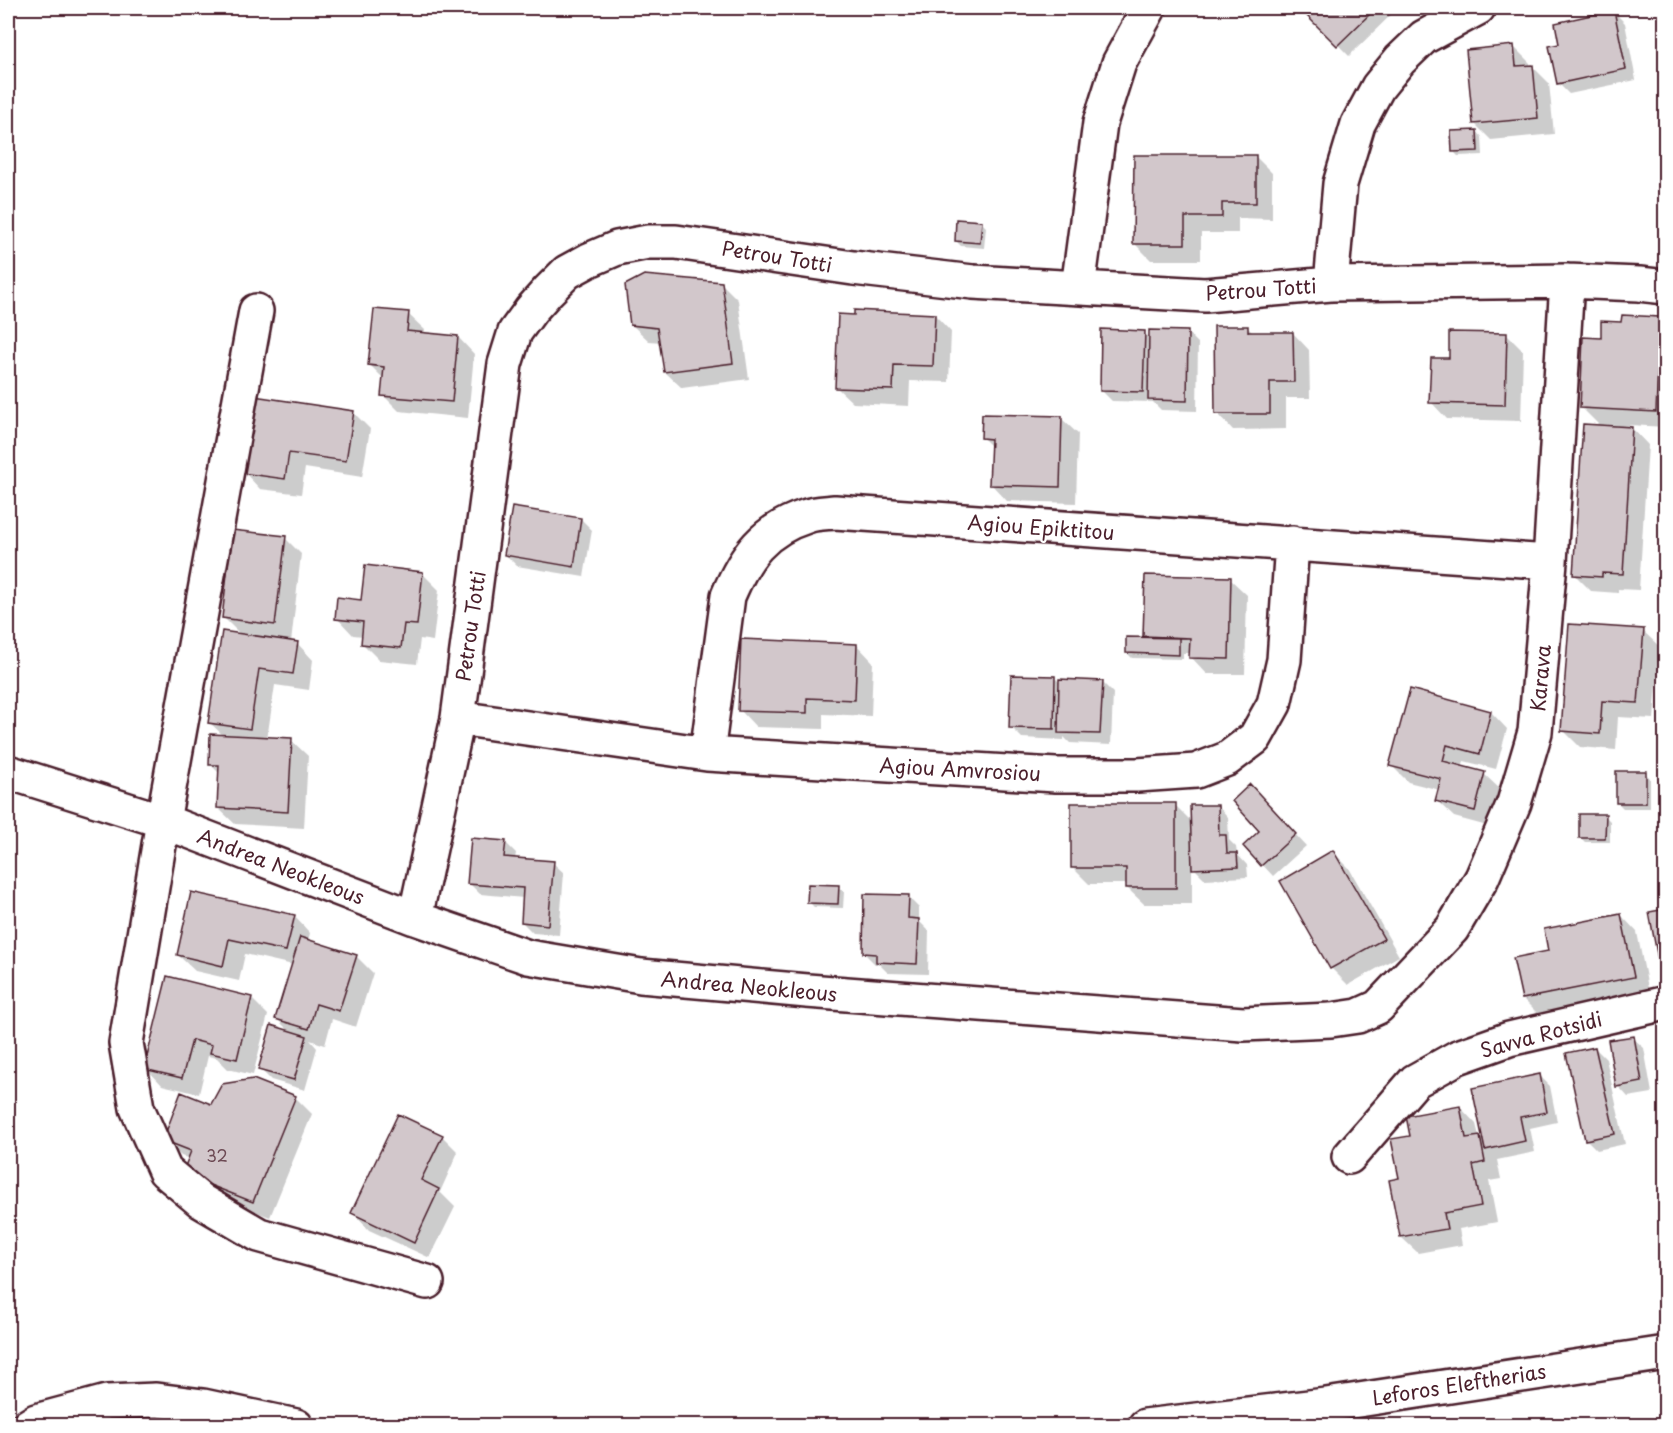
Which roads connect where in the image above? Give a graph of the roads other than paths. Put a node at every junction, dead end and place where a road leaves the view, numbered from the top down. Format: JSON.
{"nodes":[{"id":1,"x":1149,"y":8,"type":"edge"},
{"id":2,"x":1478,"y":8,"type":"edge"},
{"id":3,"x":1567,"y":281,"type":"junction"},
{"id":4,"x":1330,"y":284,"type":"junction"},
{"id":5,"x":1665,"y":287,"type":"edge"},
{"id":6,"x":1078,"y":288,"type":"junction"},
{"id":7,"x":256,"y":311,"type":"dead end"},
{"id":8,"x":1292,"y":543,"type":"junction"},
{"id":9,"x":1550,"y":562,"type":"junction"},
{"id":10,"x":458,"y":718,"type":"junction"},
{"id":11,"x":707,"y":754,"type":"junction"},
{"id":12,"x":8,"y":772,"type":"edge"},
{"id":13,"x":163,"y":822,"type":"junction"},
{"id":14,"x":415,"y":918,"type":"junction"},
{"id":15,"x":1665,"y":1003,"type":"edge"},
{"id":16,"x":1358,"y":1016,"type":"joint"},
{"id":17,"x":1349,"y":1157,"type":"dead end"},
{"id":18,"x":427,"y":1282,"type":"dead end"},
{"id":19,"x":1665,"y":1353,"type":"edge"},
{"id":20,"x":1327,"y":1415,"type":"edge"},
{"id":21,"x":28,"y":1425,"type":"edge"},
{"id":22,"x":296,"y":1425,"type":"edge"},
{"id":23,"x":1145,"y":1425,"type":"edge"}],
"edges":[{"from":1,"to":6,"type":"street"},
{"from":2,"to":4,"type":"street"},
{"from":3,"to":4,"type":"street","name":"Petrou Totti"},
{"from":3,"to":5,"type":"street","name":"Petrou Totti"},
{"from":3,"to":9,"type":"street","name":"Karava"},
{"from":4,"to":6,"type":"street","name":"Petrou Totti"},
{"from":6,"to":10,"type":"street","name":"Petrou Totti"},
{"from":7,"to":13,"type":"street"},
{"from":8,"to":9,"type":"street","name":"Agiou Epiktitou"},
{"from":8,"to":11,"type":"street","name":"Agiou Amvrosiou"},
{"from":8,"to":11,"type":"street","name":"Agiou Epiktitou"},
{"from":9,"to":16,"type":"street","name":"Karava"},
{"from":10,"to":11,"type":"street","name":"Agiou Amvrosiou"},
{"from":10,"to":14,"type":"street","name":"Petrou Totti"},
{"from":12,"to":13,"type":"street","name":"Andrea Neokleous"},
{"from":13,"to":14,"type":"street","name":"Andrea Neokleous"},
{"from":13,"to":18,"type":"street"},
{"from":14,"to":16,"type":"street","name":"Andrea Neokleous"},
{"from":15,"to":17,"type":"street","name":"Savva Rotsidi"},
{"from":19,"to":20,"type":"street","name":"Leforos Eleftherias"},
{"from":20,"to":23,"type":"street","name":"Leforos Eleftherias"},
{"from":21,"to":22,"type":"street"}]}
